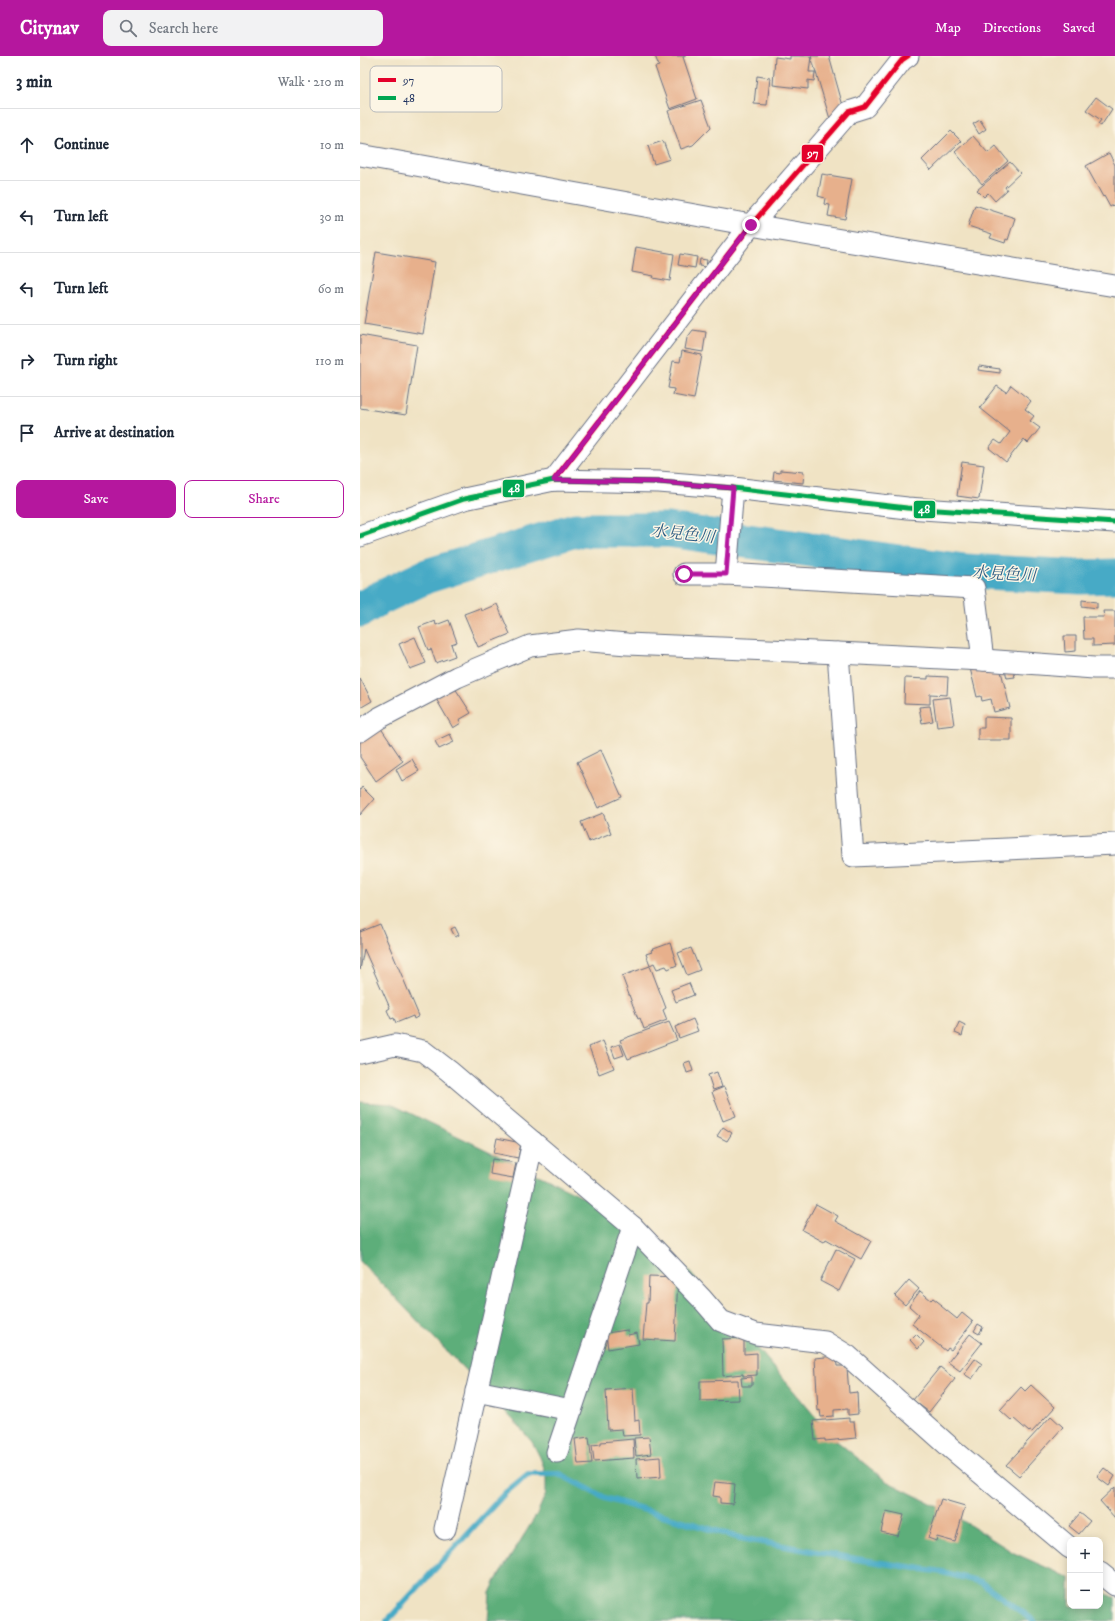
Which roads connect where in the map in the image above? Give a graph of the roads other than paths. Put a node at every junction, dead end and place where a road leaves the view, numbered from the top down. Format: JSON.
{"nodes":[{"id":1,"x":892,"y":56,"type":"edge"},
{"id":2,"x":908,"y":56,"type":"edge"},
{"id":3,"x":849,"y":112,"type":"junction"},
{"id":4,"x":360,"y":155,"type":"edge"},
{"id":5,"x":751,"y":225,"type":"junction"},
{"id":6,"x":1115,"y":286,"type":"edge"},
{"id":7,"x":554,"y":480,"type":"junction"},
{"id":8,"x":732,"y":497,"type":"junction"},
{"id":9,"x":1115,"y":522,"type":"edge"},
{"id":10,"x":360,"y":536,"type":"edge"},
{"id":11,"x":684,"y":574,"type":"dead end"},
{"id":12,"x":726,"y":574,"type":"junction"},
{"id":13,"x":838,"y":653,"type":"junction"},
{"id":14,"x":983,"y":660,"type":"junction"},
{"id":15,"x":1115,"y":668,"type":"edge"},
{"id":16,"x":360,"y":731,"type":"edge"},
{"id":17,"x":1115,"y":844,"type":"edge"},
{"id":18,"x":360,"y":1053,"type":"edge"},
{"id":19,"x":533,"y":1142,"type":"junction"},
{"id":20,"x":633,"y":1227,"type":"junction"},
{"id":21,"x":476,"y":1391,"type":"junction"},
{"id":22,"x":571,"y":1410,"type":"junction"},
{"id":23,"x":557,"y":1452,"type":"dead end"},
{"id":24,"x":444,"y":1529,"type":"dead end"},
{"id":25,"x":1067,"y":1545,"type":"edge"},
{"id":26,"x":1103,"y":1576,"type":"edge"},
{"id":27,"x":1115,"y":1586,"type":"edge"}],
"edges":[{"from":1,"to":3,"type":"street"},
{"from":2,"to":3,"type":"street"},
{"from":3,"to":5,"type":"street"},
{"from":4,"to":5,"type":"street"},
{"from":5,"to":6,"type":"street"},
{"from":5,"to":7,"type":"street"},
{"from":7,"to":8,"type":"street"},
{"from":7,"to":10,"type":"street"},
{"from":8,"to":9,"type":"street"},
{"from":8,"to":12,"type":"street"},
{"from":11,"to":12,"type":"street"},
{"from":12,"to":14,"type":"street"},
{"from":13,"to":14,"type":"street"},
{"from":13,"to":16,"type":"street"},
{"from":13,"to":17,"type":"street"},
{"from":14,"to":15,"type":"street"},
{"from":18,"to":19,"type":"street"},
{"from":19,"to":20,"type":"street"},
{"from":19,"to":21,"type":"street"},
{"from":20,"to":22,"type":"street"},
{"from":20,"to":25,"type":"street"},
{"from":21,"to":22,"type":"street"},
{"from":21,"to":24,"type":"street"},
{"from":22,"to":23,"type":"street"},
{"from":26,"to":27,"type":"street"}]}
